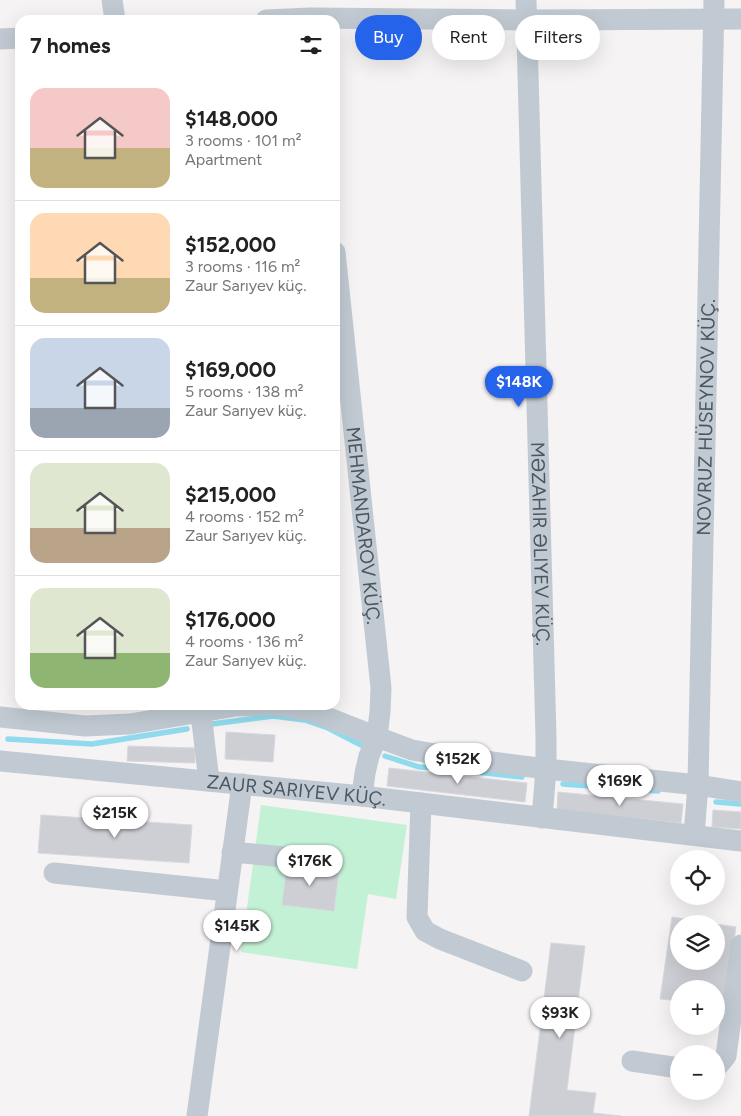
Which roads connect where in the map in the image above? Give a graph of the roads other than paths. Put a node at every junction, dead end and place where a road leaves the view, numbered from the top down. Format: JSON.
{"nodes":[{"id":1,"x":112,"y":0,"type":"edge"},
{"id":2,"x":714,"y":9,"type":"edge"},
{"id":3,"x":526,"y":10,"type":"edge"},
{"id":4,"x":310,"y":12,"type":"edge"},
{"id":5,"x":114,"y":15,"type":"edge"},
{"id":6,"x":294,"y":15,"type":"edge"},
{"id":7,"x":741,"y":19,"type":"edge"},
{"id":8,"x":15,"y":38,"type":"edge"},
{"id":9,"x":0,"y":39,"type":"edge"},
{"id":10,"x":340,"y":299,"type":"edge"},
{"id":11,"x":195,"y":710,"type":"edge"},
{"id":12,"x":200,"y":710,"type":"edge"},
{"id":13,"x":311,"y":710,"type":"edge"},
{"id":14,"x":0,"y":717,"type":"edge"},
{"id":15,"x":377,"y":737,"type":"junction"},
{"id":16,"x":0,"y":761,"type":"edge"},
{"id":17,"x":546,"y":769,"type":"junction"},
{"id":18,"x":209,"y":781,"type":"junction"},
{"id":19,"x":242,"y":784,"type":"junction"},
{"id":20,"x":698,"y":786,"type":"junction"},
{"id":21,"x":741,"y":792,"type":"edge"},
{"id":22,"x":362,"y":796,"type":"junction"},
{"id":23,"x":421,"y":803,"type":"junction"},
{"id":24,"x":542,"y":818,"type":"junction"},
{"id":25,"x":694,"y":835,"type":"junction"},
{"id":26,"x":741,"y":841,"type":"edge"},
{"id":27,"x":232,"y":852,"type":"junction"},
{"id":28,"x":326,"y":861,"type":"dead end"},
{"id":29,"x":54,"y":873,"type":"dead end"},
{"id":30,"x":227,"y":891,"type":"junction"},
{"id":31,"x":741,"y":944,"type":"edge"},
{"id":32,"x":522,"y":971,"type":"dead end"},
{"id":33,"x":725,"y":1057,"type":"edge"},
{"id":34,"x":632,"y":1061,"type":"dead end"},
{"id":35,"x":670,"y":1067,"type":"edge"},
{"id":36,"x":197,"y":1116,"type":"edge"}],
"edges":[{"from":1,"to":5,"type":"street"},
{"from":2,"to":3,"type":"street"},
{"from":2,"to":7,"type":"street"},
{"from":2,"to":20,"type":"street","name":"NOVRUZ HÜSEYNOV KÜÇ."},
{"from":3,"to":4,"type":"street"},
{"from":3,"to":17,"type":"street","name":"MƏZAHIR ƏLIYEV KÜÇ."},
{"from":4,"to":6,"type":"street"},
{"from":8,"to":9,"type":"street"},
{"from":10,"to":15,"type":"street","name":"MEHMANDAROV KÜÇ."},
{"from":11,"to":14,"type":"street"},
{"from":12,"to":18,"type":"street"},
{"from":13,"to":15,"type":"street"},
{"from":15,"to":17,"type":"street"},
{"from":15,"to":22,"type":"street","name":"MEHMANDAROV KÜÇ."},
{"from":16,"to":18,"type":"street"},
{"from":17,"to":20,"type":"street"},
{"from":17,"to":24,"type":"street","name":"MƏZAHIR ƏLIYEV KÜÇ."},
{"from":18,"to":19,"type":"street"},
{"from":19,"to":22,"type":"street"},
{"from":19,"to":27,"type":"street"},
{"from":20,"to":21,"type":"street"},
{"from":20,"to":25,"type":"street","name":"NOVRUZ HÜSEYNOV KÜÇ."},
{"from":22,"to":23,"type":"street"},
{"from":23,"to":24,"type":"street"},
{"from":23,"to":32,"type":"street"},
{"from":24,"to":25,"type":"street"},
{"from":25,"to":26,"type":"street"},
{"from":27,"to":28,"type":"street"},
{"from":27,"to":30,"type":"street"},
{"from":29,"to":30,"type":"street"},
{"from":30,"to":36,"type":"street"},
{"from":31,"to":33,"type":"street"},
{"from":34,"to":35,"type":"street"}]}
